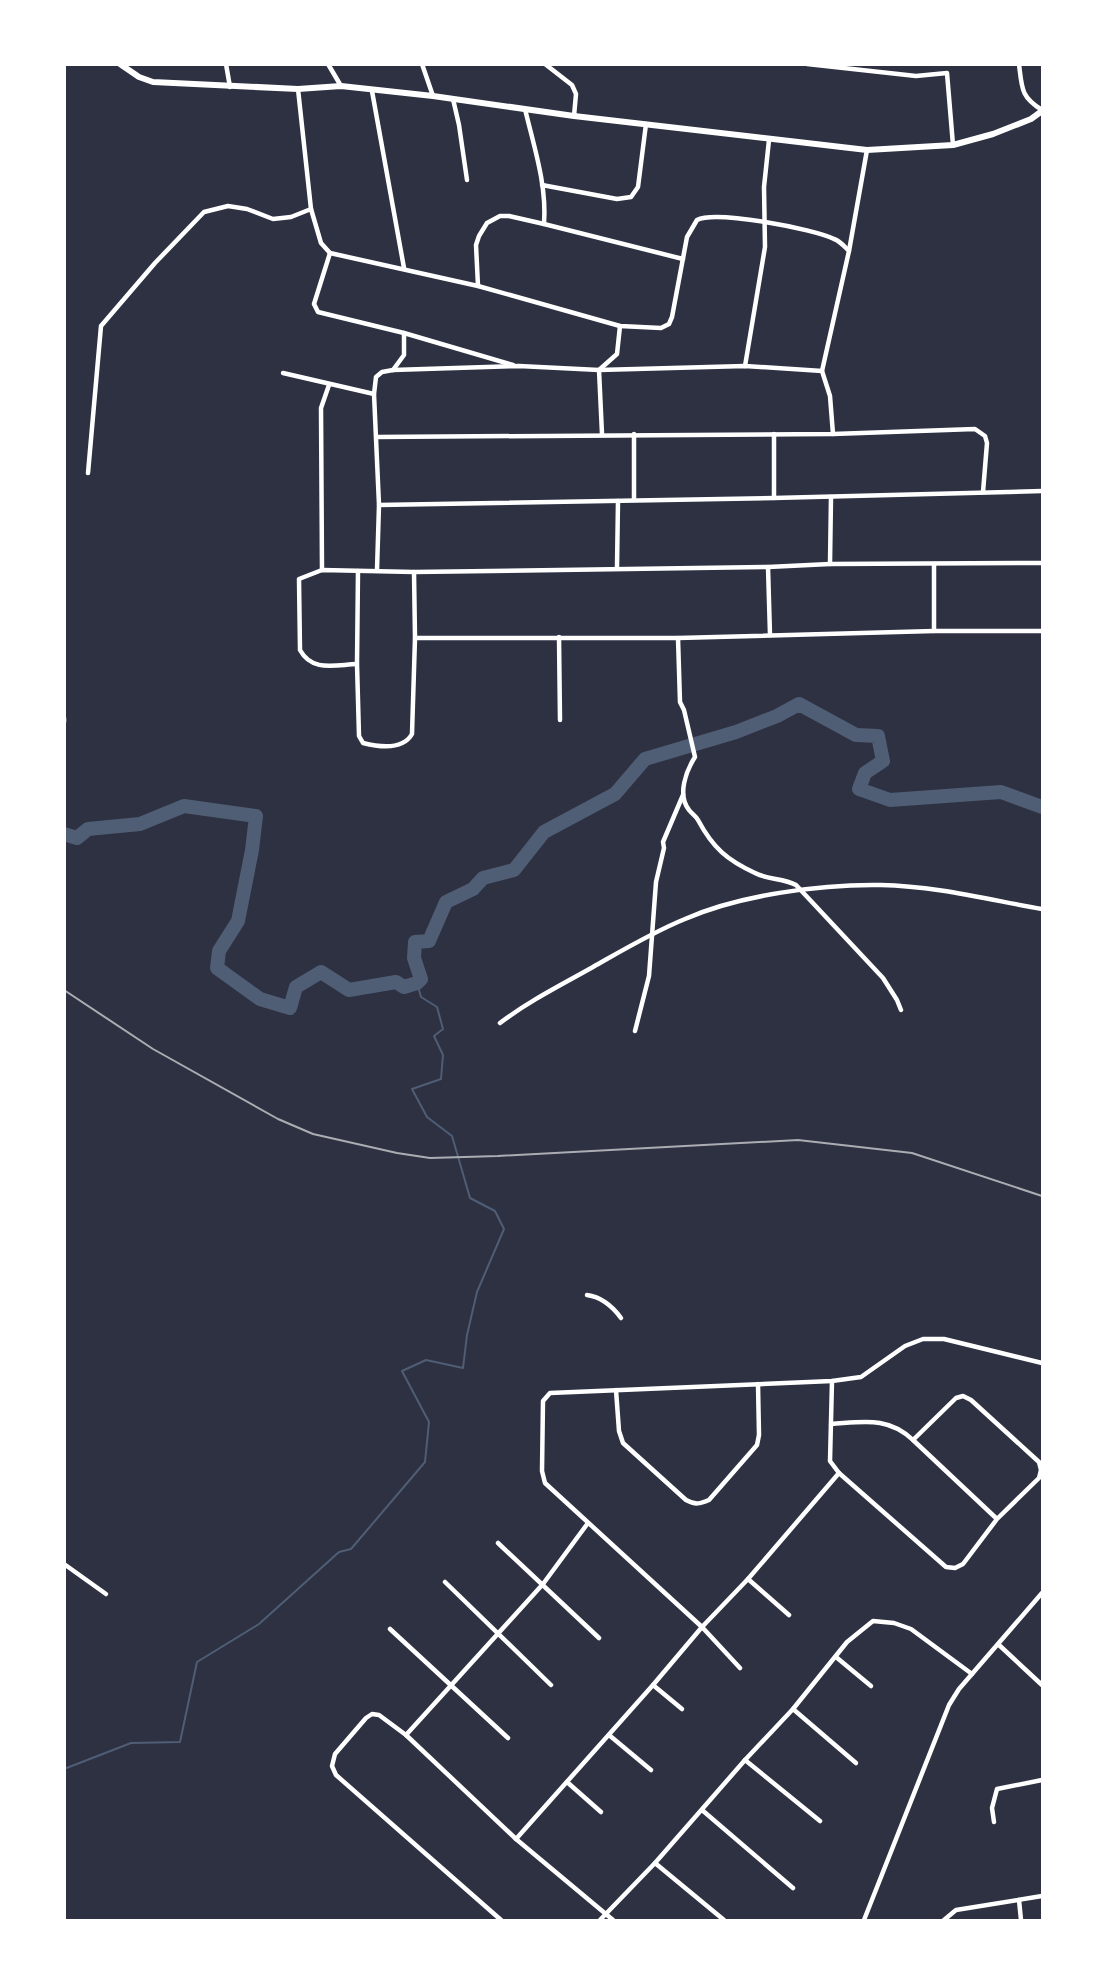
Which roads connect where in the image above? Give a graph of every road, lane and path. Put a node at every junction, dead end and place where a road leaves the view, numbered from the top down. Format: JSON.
{"nodes":[{"id":1,"x":120,"y":64,"type":"edge"},
{"id":2,"x":226,"y":64,"type":"edge"},
{"id":3,"x":328,"y":64,"type":"edge"},
{"id":4,"x":422,"y":64,"type":"edge"},
{"id":5,"x":545,"y":64,"type":"edge"},
{"id":6,"x":807,"y":64,"type":"edge"},
{"id":7,"x":946,"y":64,"type":"edge"},
{"id":8,"x":1019,"y":64,"type":"edge"},
{"id":9,"x":947,"y":74,"type":"junction"},
{"id":10,"x":341,"y":86,"type":"junction"},
{"id":11,"x":230,"y":87,"type":"junction"},
{"id":12,"x":298,"y":89,"type":"junction"},
{"id":13,"x":372,"y":91,"type":"junction"},
{"id":14,"x":433,"y":96,"type":"junction"},
{"id":15,"x":453,"y":99,"type":"junction"},
{"id":16,"x":525,"y":109,"type":"junction"},
{"id":17,"x":1042,"y":111,"type":"edge"},
{"id":18,"x":574,"y":116,"type":"junction"},
{"id":19,"x":646,"y":124,"type":"junction"},
{"id":20,"x":769,"y":140,"type":"junction"},
{"id":21,"x":953,"y":145,"type":"junction"},
{"id":22,"x":867,"y":150,"type":"junction"},
{"id":23,"x":467,"y":180,"type":"dead end"},
{"id":24,"x":542,"y":185,"type":"junction"},
{"id":25,"x":311,"y":209,"type":"junction"},
{"id":26,"x":766,"y":222,"type":"junction"},
{"id":27,"x":544,"y":224,"type":"junction"},
{"id":28,"x":849,"y":251,"type":"junction"},
{"id":29,"x":330,"y":253,"type":"junction"},
{"id":30,"x":683,"y":259,"type":"junction"},
{"id":31,"x":404,"y":268,"type":"junction"},
{"id":32,"x":478,"y":285,"type":"junction"},
{"id":33,"x":620,"y":326,"type":"junction"},
{"id":34,"x":404,"y":333,"type":"junction"},
{"id":35,"x":519,"y":366,"type":"junction"},
{"id":36,"x":745,"y":366,"type":"junction"},
{"id":37,"x":393,"y":370,"type":"junction"},
{"id":38,"x":599,"y":370,"type":"junction"},
{"id":39,"x":822,"y":371,"type":"junction"},
{"id":40,"x":283,"y":373,"type":"dead end"},
{"id":41,"x":329,"y":385,"type":"junction"},
{"id":42,"x":374,"y":394,"type":"junction"},
{"id":43,"x":602,"y":434,"type":"junction"},
{"id":44,"x":634,"y":434,"type":"junction"},
{"id":45,"x":774,"y":434,"type":"junction"},
{"id":46,"x":833,"y":434,"type":"junction"},
{"id":47,"x":376,"y":437,"type":"junction"},
{"id":48,"x":88,"y":473,"type":"dead end"},
{"id":49,"x":1042,"y":491,"type":"edge"},
{"id":50,"x":983,"y":492,"type":"junction"},
{"id":51,"x":831,"y":497,"type":"junction"},
{"id":52,"x":774,"y":498,"type":"junction"},
{"id":53,"x":634,"y":500,"type":"junction"},
{"id":54,"x":618,"y":501,"type":"junction"},
{"id":55,"x":379,"y":505,"type":"junction"},
{"id":56,"x":1042,"y":563,"type":"edge"},
{"id":57,"x":830,"y":564,"type":"junction"},
{"id":58,"x":934,"y":565,"type":"junction"},
{"id":59,"x":768,"y":567,"type":"junction"},
{"id":60,"x":617,"y":568,"type":"junction"},
{"id":61,"x":322,"y":570,"type":"junction"},
{"id":62,"x":377,"y":570,"type":"junction"},
{"id":63,"x":358,"y":571,"type":"junction"},
{"id":64,"x":414,"y":572,"type":"junction"},
{"id":65,"x":1042,"y":630,"type":"edge"},
{"id":66,"x":934,"y":631,"type":"junction"},
{"id":67,"x":770,"y":635,"type":"junction"},
{"id":68,"x":559,"y":637,"type":"junction"},
{"id":69,"x":415,"y":638,"type":"junction"},
{"id":70,"x":678,"y":638,"type":"junction"},
{"id":71,"x":357,"y":664,"type":"junction"},
{"id":72,"x":64,"y":718,"type":"edge"},
{"id":73,"x":560,"y":720,"type":"dead end"},
{"id":74,"x":64,"y":722,"type":"edge"},
{"id":75,"x":683,"y":789,"type":"junction"},
{"id":76,"x":800,"y":890,"type":"junction"},
{"id":77,"x":1042,"y":909,"type":"edge"},
{"id":78,"x":653,"y":933,"type":"junction"},
{"id":79,"x":901,"y":1010,"type":"dead end"},
{"id":80,"x":500,"y":1023,"type":"dead end"},
{"id":81,"x":635,"y":1031,"type":"dead end"},
{"id":82,"x":587,"y":1295,"type":"dead end"},
{"id":83,"x":621,"y":1318,"type":"dead end"},
{"id":84,"x":1042,"y":1363,"type":"edge"},
{"id":85,"x":832,"y":1381,"type":"junction"},
{"id":86,"x":758,"y":1384,"type":"junction"},
{"id":87,"x":616,"y":1390,"type":"junction"},
{"id":88,"x":831,"y":1424,"type":"junction"},
{"id":89,"x":913,"y":1440,"type":"junction"},
{"id":90,"x":838,"y":1473,"type":"junction"},
{"id":91,"x":997,"y":1520,"type":"junction"},
{"id":92,"x":588,"y":1523,"type":"junction"},
{"id":93,"x":498,"y":1543,"type":"dead end"},
{"id":94,"x":64,"y":1564,"type":"edge"},
{"id":95,"x":748,"y":1579,"type":"junction"},
{"id":96,"x":445,"y":1582,"type":"dead end"},
{"id":97,"x":543,"y":1584,"type":"junction"},
{"id":98,"x":1042,"y":1593,"type":"edge"},
{"id":99,"x":106,"y":1594,"type":"dead end"},
{"id":100,"x":789,"y":1615,"type":"dead end"},
{"id":101,"x":702,"y":1627,"type":"junction"},
{"id":102,"x":390,"y":1629,"type":"dead end"},
{"id":103,"x":499,"y":1634,"type":"junction"},
{"id":104,"x":599,"y":1638,"type":"dead end"},
{"id":105,"x":999,"y":1645,"type":"junction"},
{"id":106,"x":836,"y":1657,"type":"junction"},
{"id":107,"x":740,"y":1668,"type":"dead end"},
{"id":108,"x":972,"y":1674,"type":"junction"},
{"id":109,"x":451,"y":1685,"type":"junction"},
{"id":110,"x":551,"y":1685,"type":"dead end"},
{"id":111,"x":653,"y":1685,"type":"junction"},
{"id":112,"x":1042,"y":1685,"type":"edge"},
{"id":113,"x":870,"y":1686,"type":"dead end"},
{"id":114,"x":682,"y":1709,"type":"dead end"},
{"id":115,"x":793,"y":1709,"type":"junction"},
{"id":116,"x":406,"y":1735,"type":"junction"},
{"id":117,"x":609,"y":1735,"type":"junction"},
{"id":118,"x":508,"y":1737,"type":"dead end"},
{"id":119,"x":745,"y":1760,"type":"junction"},
{"id":120,"x":856,"y":1763,"type":"dead end"},
{"id":121,"x":651,"y":1770,"type":"dead end"},
{"id":122,"x":1042,"y":1780,"type":"edge"},
{"id":123,"x":567,"y":1782,"type":"junction"},
{"id":124,"x":702,"y":1810,"type":"junction"},
{"id":125,"x":601,"y":1812,"type":"dead end"},
{"id":126,"x":820,"y":1821,"type":"dead end"},
{"id":127,"x":994,"y":1822,"type":"dead end"},
{"id":128,"x":516,"y":1839,"type":"junction"},
{"id":129,"x":655,"y":1863,"type":"junction"},
{"id":130,"x":793,"y":1888,"type":"dead end"},
{"id":131,"x":1042,"y":1896,"type":"edge"},
{"id":132,"x":1019,"y":1900,"type":"junction"},
{"id":133,"x":606,"y":1914,"type":"junction"},
{"id":134,"x":501,"y":1920,"type":"edge"},
{"id":135,"x":600,"y":1920,"type":"edge"},
{"id":136,"x":613,"y":1920,"type":"edge"},
{"id":137,"x":724,"y":1920,"type":"edge"},
{"id":138,"x":864,"y":1920,"type":"edge"},
{"id":139,"x":944,"y":1920,"type":"edge"},
{"id":140,"x":1021,"y":1920,"type":"edge"}],
"edges":[{"from":1,"to":11,"type":"street"},
{"from":2,"to":11,"type":"street"},
{"from":3,"to":10,"type":"street"},
{"from":4,"to":14,"type":"street"},
{"from":5,"to":18,"type":"street"},
{"from":6,"to":9,"type":"street"},
{"from":7,"to":9,"type":"street"},
{"from":8,"to":17,"type":"street"},
{"from":9,"to":21,"type":"street"},
{"from":10,"to":12,"type":"street"},
{"from":10,"to":13,"type":"street"},
{"from":11,"to":12,"type":"street"},
{"from":12,"to":25,"type":"street"},
{"from":13,"to":14,"type":"street"},
{"from":13,"to":31,"type":"street"},
{"from":14,"to":15,"type":"street"},
{"from":15,"to":16,"type":"street"},
{"from":15,"to":23,"type":"street"},
{"from":16,"to":18,"type":"street"},
{"from":16,"to":24,"type":"street"},
{"from":17,"to":21,"type":"street"},
{"from":18,"to":19,"type":"street"},
{"from":19,"to":20,"type":"street"},
{"from":19,"to":24,"type":"street"},
{"from":20,"to":22,"type":"street"},
{"from":20,"to":26,"type":"street"},
{"from":21,"to":22,"type":"street"},
{"from":22,"to":28,"type":"street"},
{"from":24,"to":27,"type":"street"},
{"from":25,"to":29,"type":"street"},
{"from":25,"to":48,"type":"street"},
{"from":26,"to":28,"type":"street"},
{"from":26,"to":30,"type":"street"},
{"from":26,"to":36,"type":"street"},
{"from":27,"to":30,"type":"street"},
{"from":27,"to":32,"type":"street"},
{"from":28,"to":39,"type":"street"},
{"from":29,"to":31,"type":"street"},
{"from":29,"to":34,"type":"street"},
{"from":30,"to":33,"type":"street"},
{"from":31,"to":32,"type":"street"},
{"from":32,"to":33,"type":"street"},
{"from":33,"to":38,"type":"street"},
{"from":34,"to":35,"type":"street"},
{"from":34,"to":37,"type":"street"},
{"from":35,"to":37,"type":"street"},
{"from":35,"to":38,"type":"street"},
{"from":36,"to":38,"type":"street"},
{"from":36,"to":39,"type":"street"},
{"from":37,"to":42,"type":"street"},
{"from":38,"to":43,"type":"street"},
{"from":39,"to":46,"type":"street"},
{"from":40,"to":41,"type":"street"},
{"from":41,"to":42,"type":"street"},
{"from":41,"to":61,"type":"street"},
{"from":42,"to":47,"type":"street"},
{"from":43,"to":44,"type":"street"},
{"from":43,"to":47,"type":"street"},
{"from":44,"to":45,"type":"street"},
{"from":44,"to":53,"type":"street"},
{"from":45,"to":46,"type":"street"},
{"from":45,"to":52,"type":"street"},
{"from":46,"to":50,"type":"street"},
{"from":47,"to":55,"type":"street"},
{"from":49,"to":50,"type":"street"},
{"from":50,"to":51,"type":"street"},
{"from":51,"to":52,"type":"street"},
{"from":51,"to":57,"type":"street"},
{"from":52,"to":53,"type":"street"},
{"from":53,"to":54,"type":"street"},
{"from":54,"to":55,"type":"street"},
{"from":54,"to":60,"type":"street"},
{"from":55,"to":62,"type":"street"},
{"from":56,"to":58,"type":"street"},
{"from":57,"to":58,"type":"street"},
{"from":57,"to":59,"type":"street"},
{"from":58,"to":66,"type":"street"},
{"from":59,"to":60,"type":"street"},
{"from":59,"to":67,"type":"street"},
{"from":60,"to":64,"type":"street"},
{"from":61,"to":63,"type":"street"},
{"from":61,"to":71,"type":"street"},
{"from":62,"to":63,"type":"street"},
{"from":62,"to":64,"type":"street"},
{"from":63,"to":71,"type":"street"},
{"from":64,"to":69,"type":"street"},
{"from":65,"to":66,"type":"street"},
{"from":66,"to":67,"type":"street"},
{"from":67,"to":70,"type":"street"},
{"from":68,"to":69,"type":"street"},
{"from":68,"to":70,"type":"street"},
{"from":68,"to":73,"type":"street"},
{"from":69,"to":71,"type":"street"},
{"from":70,"to":75,"type":"street"},
{"from":72,"to":74,"type":"street"},
{"from":75,"to":76,"type":"street"},
{"from":75,"to":78,"type":"street"},
{"from":76,"to":77,"type":"street"},
{"from":76,"to":78,"type":"street"},
{"from":76,"to":79,"type":"street"},
{"from":78,"to":80,"type":"street"},
{"from":78,"to":81,"type":"street"},
{"from":82,"to":83,"type":"street"},
{"from":84,"to":85,"type":"street"},
{"from":85,"to":86,"type":"street"},
{"from":85,"to":88,"type":"street"},
{"from":86,"to":87,"type":"street"},
{"from":86,"to":87,"type":"street"},
{"from":87,"to":92,"type":"street"},
{"from":88,"to":89,"type":"street"},
{"from":88,"to":90,"type":"street"},
{"from":89,"to":91,"type":"street"},
{"from":89,"to":91,"type":"street"},
{"from":90,"to":91,"type":"street"},
{"from":90,"to":95,"type":"street"},
{"from":92,"to":97,"type":"street"},
{"from":92,"to":101,"type":"street"},
{"from":93,"to":97,"type":"street"},
{"from":94,"to":99,"type":"street"},
{"from":95,"to":100,"type":"street"},
{"from":95,"to":101,"type":"street"},
{"from":96,"to":103,"type":"street"},
{"from":97,"to":103,"type":"street"},
{"from":97,"to":104,"type":"street"},
{"from":98,"to":105,"type":"street"},
{"from":101,"to":107,"type":"street"},
{"from":101,"to":111,"type":"street"},
{"from":102,"to":109,"type":"street"},
{"from":103,"to":109,"type":"street"},
{"from":103,"to":110,"type":"street"},
{"from":105,"to":108,"type":"street"},
{"from":105,"to":112,"type":"street"},
{"from":106,"to":108,"type":"street"},
{"from":106,"to":113,"type":"street"},
{"from":106,"to":115,"type":"street"},
{"from":108,"to":138,"type":"street"},
{"from":109,"to":116,"type":"street"},
{"from":109,"to":118,"type":"street"},
{"from":111,"to":114,"type":"street"},
{"from":111,"to":117,"type":"street"},
{"from":115,"to":119,"type":"street"},
{"from":115,"to":120,"type":"street"},
{"from":116,"to":128,"type":"street"},
{"from":116,"to":134,"type":"street"},
{"from":117,"to":121,"type":"street"},
{"from":117,"to":123,"type":"street"},
{"from":119,"to":124,"type":"street"},
{"from":119,"to":126,"type":"street"},
{"from":122,"to":127,"type":"street"},
{"from":123,"to":125,"type":"street"},
{"from":123,"to":128,"type":"street"},
{"from":124,"to":129,"type":"street"},
{"from":124,"to":130,"type":"street"},
{"from":128,"to":133,"type":"street"},
{"from":129,"to":133,"type":"street"},
{"from":129,"to":137,"type":"street"},
{"from":131,"to":132,"type":"street"},
{"from":132,"to":139,"type":"street"},
{"from":132,"to":140,"type":"street"},
{"from":133,"to":135,"type":"street"},
{"from":133,"to":136,"type":"street"}]}
